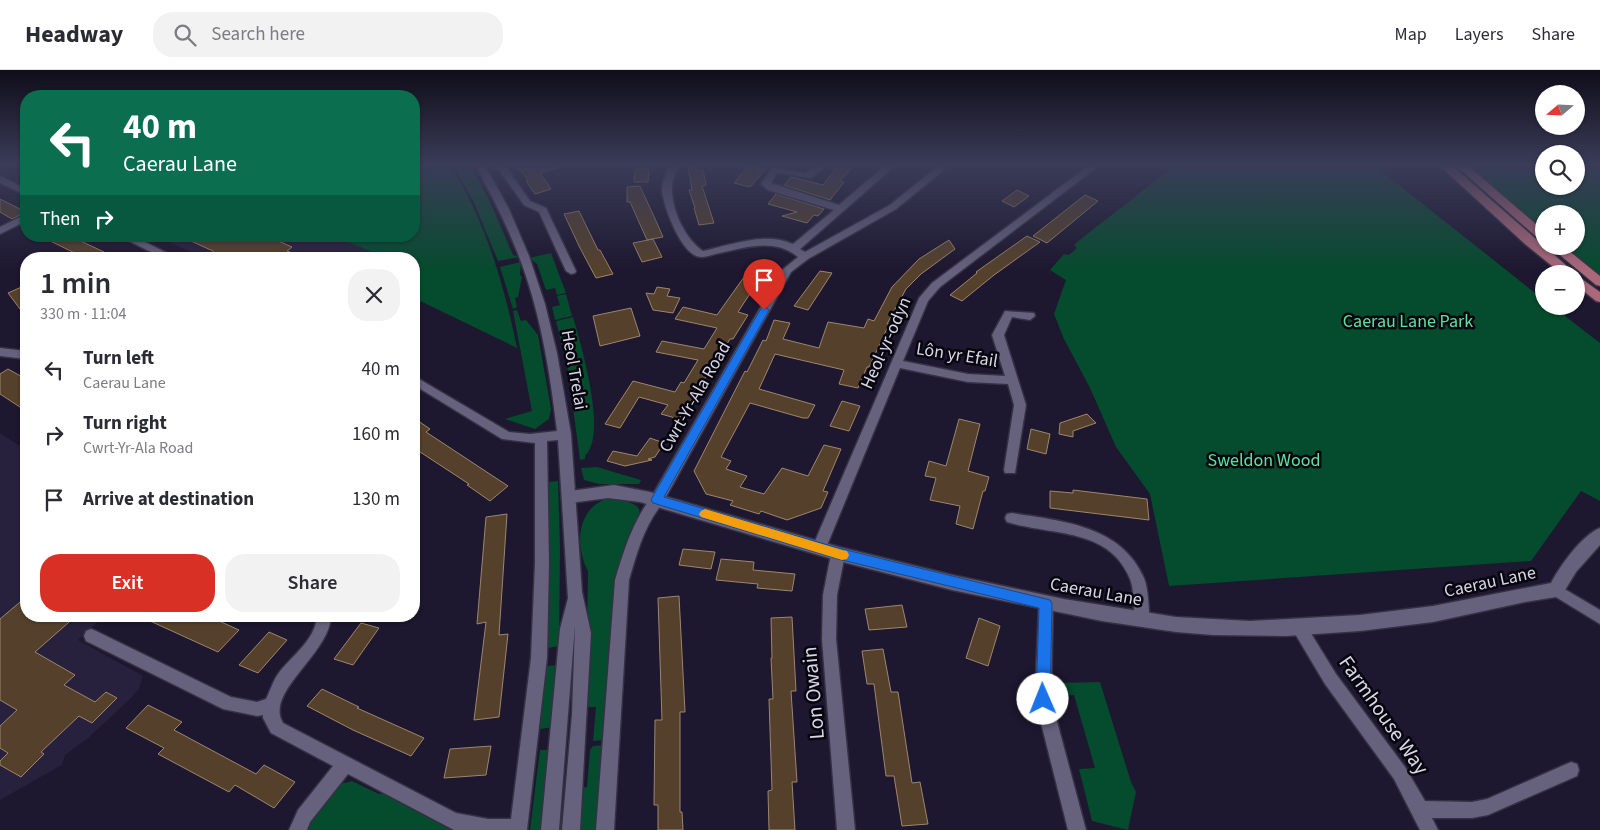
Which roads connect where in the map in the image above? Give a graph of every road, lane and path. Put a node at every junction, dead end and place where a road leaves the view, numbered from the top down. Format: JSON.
{"nodes":[{"id":1,"x":498,"y":199,"type":"edge"},
{"id":2,"x":524,"y":199,"type":"edge"},
{"id":3,"x":669,"y":199,"type":"edge"},
{"id":4,"x":809,"y":199,"type":"edge"},
{"id":5,"x":852,"y":199,"type":"edge"},
{"id":6,"x":901,"y":199,"type":"edge"},
{"id":7,"x":1050,"y":199,"type":"edge"},
{"id":8,"x":1482,"y":199,"type":"edge"},
{"id":9,"x":1500,"y":199,"type":"edge"},
{"id":10,"x":841,"y":209,"type":"junction"},
{"id":11,"x":20,"y":220,"type":"edge"},
{"id":12,"x":1535,"y":229,"type":"edge"},
{"id":13,"x":0,"y":231,"type":"edge"},
{"id":14,"x":137,"y":242,"type":"edge"},
{"id":15,"x":147,"y":242,"type":"edge"},
{"id":16,"x":143,"y":245,"type":"junction"},
{"id":17,"x":794,"y":249,"type":"junction"},
{"id":18,"x":158,"y":252,"type":"edge"},
{"id":19,"x":1566,"y":255,"type":"edge"},
{"id":20,"x":804,"y":257,"type":"junction"},
{"id":21,"x":1559,"y":265,"type":"edge"},
{"id":22,"x":571,"y":271,"type":"dead end"},
{"id":23,"x":1600,"y":282,"type":"edge"},
{"id":24,"x":1585,"y":286,"type":"edge"},
{"id":25,"x":1600,"y":298,"type":"edge"},
{"id":26,"x":1030,"y":316,"type":"dead end"},
{"id":27,"x":0,"y":352,"type":"edge"},
{"id":28,"x":20,"y":354,"type":"edge"},
{"id":29,"x":896,"y":363,"type":"junction"},
{"id":30,"x":1013,"y":380,"type":"junction"},
{"id":31,"x":420,"y":384,"type":"edge"},
{"id":32,"x":565,"y":434,"type":"junction"},
{"id":33,"x":541,"y":438,"type":"junction"},
{"id":34,"x":1010,"y":470,"type":"dead end"},
{"id":35,"x":570,"y":497,"type":"junction"},
{"id":36,"x":657,"y":500,"type":"junction"},
{"id":37,"x":1012,"y":518,"type":"dead end"},
{"id":38,"x":1600,"y":535,"type":"edge"},
{"id":39,"x":819,"y":548,"type":"junction"},
{"id":40,"x":838,"y":554,"type":"junction"},
{"id":41,"x":1556,"y":590,"type":"junction"},
{"id":42,"x":575,"y":597,"type":"junction"},
{"id":43,"x":1046,"y":604,"type":"junction"},
{"id":44,"x":1600,"y":618,"type":"edge"},
{"id":45,"x":1143,"y":620,"type":"junction"},
{"id":46,"x":325,"y":622,"type":"edge"},
{"id":47,"x":1299,"y":627,"type":"junction"},
{"id":48,"x":91,"y":636,"type":"dead end"},
{"id":49,"x":272,"y":705,"type":"junction"},
{"id":50,"x":345,"y":764,"type":"junction"},
{"id":51,"x":1571,"y":770,"type":"dead end"},
{"id":52,"x":1421,"y":809,"type":"junction"},
{"id":53,"x":518,"y":828,"type":"edge"},
{"id":54,"x":298,"y":830,"type":"edge"},
{"id":55,"x":550,"y":830,"type":"edge"},
{"id":56,"x":571,"y":830,"type":"edge"},
{"id":57,"x":605,"y":830,"type":"edge"},
{"id":58,"x":846,"y":830,"type":"edge"},
{"id":59,"x":1077,"y":830,"type":"edge"},
{"id":60,"x":1429,"y":830,"type":"edge"}],
"edges":[{"from":1,"to":32,"type":"street","name":"Heol Trelai"},
{"from":2,"to":22,"type":"street"},
{"from":3,"to":17,"type":"street"},
{"from":4,"to":10,"type":"street"},
{"from":5,"to":10,"type":"street"},
{"from":6,"to":20,"type":"street","name":"Cwrt-Yr-Ala Road"},
{"from":7,"to":29,"type":"street","name":"Heol-yr-odyn"},
{"from":8,"to":21,"type":"main road"},
{"from":9,"to":12,"type":"main road"},
{"from":10,"to":17,"type":"street"},
{"from":11,"to":13,"type":"street"},
{"from":14,"to":16,"type":"street"},
{"from":15,"to":16,"type":"street"},
{"from":16,"to":18,"type":"street"},
{"from":17,"to":20,"type":"street"},
{"from":19,"to":23,"type":"main road"},
{"from":20,"to":36,"type":"street","name":"Cwrt-Yr-Ala Road"},
{"from":24,"to":25,"type":"main road"},
{"from":26,"to":30,"type":"street","name":"Lôn yr Efail"},
{"from":27,"to":28,"type":"street"},
{"from":29,"to":30,"type":"street","name":"Lôn yr Efail"},
{"from":29,"to":39,"type":"street","name":"Heol-yr-odyn"},
{"from":30,"to":34,"type":"street","name":"Lôn yr Efail"},
{"from":31,"to":33,"type":"street"},
{"from":32,"to":33,"type":"street"},
{"from":32,"to":35,"type":"street","name":"Heol Trelai"},
{"from":33,"to":53,"type":"street"},
{"from":35,"to":36,"type":"street","name":"Caerau Lane"},
{"from":35,"to":42,"type":"street","name":"Heol Trelai"},
{"from":36,"to":39,"type":"street","name":"Caerau Lane"},
{"from":36,"to":57,"type":"street"},
{"from":37,"to":45,"type":"street"},
{"from":38,"to":41,"type":"street","name":"Caerau Lane"},
{"from":39,"to":40,"type":"street","name":"Caerau Lane"},
{"from":40,"to":43,"type":"street","name":"Caerau Lane"},
{"from":40,"to":58,"type":"street","name":"Lon Owain"},
{"from":41,"to":44,"type":"street"},
{"from":41,"to":47,"type":"street","name":"Caerau Lane"},
{"from":42,"to":55,"type":"street","name":"Heol Trelai"},
{"from":42,"to":56,"type":"street","name":"Heol Trelai"},
{"from":43,"to":45,"type":"street","name":"Caerau Lane"},
{"from":43,"to":59,"type":"street"},
{"from":45,"to":47,"type":"street","name":"Caerau Lane"},
{"from":46,"to":49,"type":"street"},
{"from":47,"to":52,"type":"street","name":"Farmhouse Way"},
{"from":48,"to":49,"type":"street"},
{"from":49,"to":50,"type":"street"},
{"from":50,"to":53,"type":"street"},
{"from":50,"to":54,"type":"street"},
{"from":51,"to":52,"type":"street"},
{"from":52,"to":60,"type":"street","name":"Farmhouse Way"}]}
